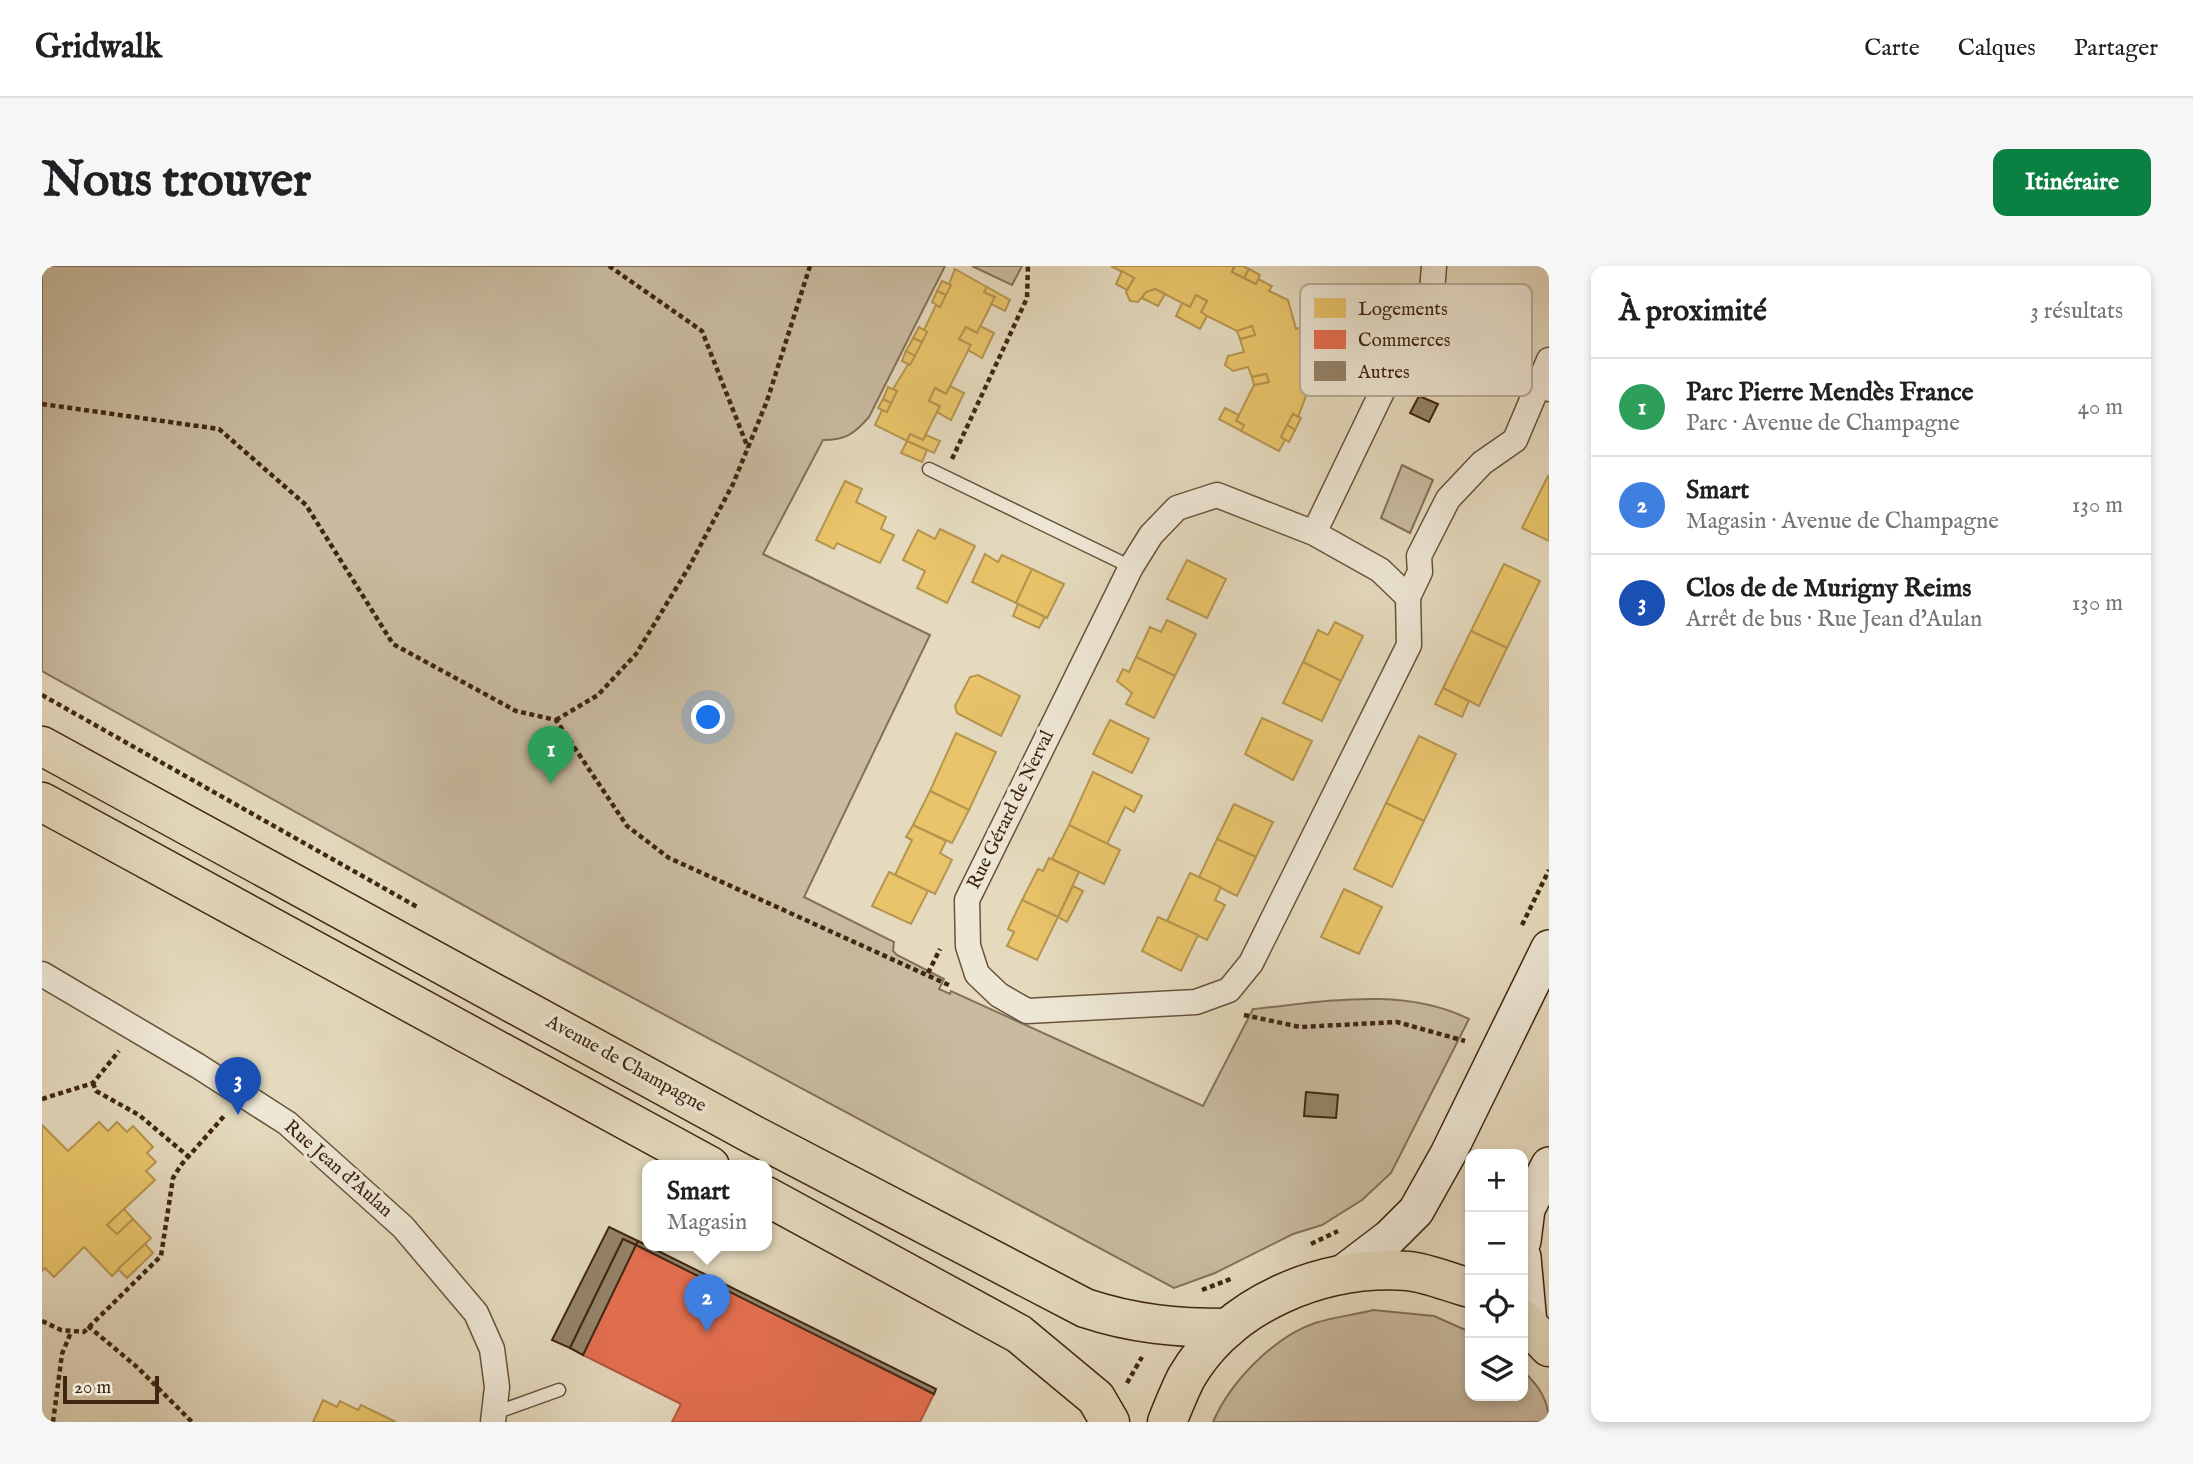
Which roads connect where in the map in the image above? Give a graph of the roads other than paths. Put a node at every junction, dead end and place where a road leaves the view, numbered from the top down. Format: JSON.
{"nodes":[{"id":1,"x":1434,"y":266,"type":"edge"},
{"id":2,"x":1432,"y":284,"type":"edge"},
{"id":3,"x":1549,"y":360,"type":"edge"},
{"id":4,"x":1543,"y":386,"type":"edge"},
{"id":5,"x":1380,"y":396,"type":"edge"},
{"id":6,"x":929,"y":469,"type":"dead end"},
{"id":7,"x":1314,"y":533,"type":"junction"},
{"id":8,"x":1131,"y":567,"type":"junction"},
{"id":9,"x":1408,"y":597,"type":"junction"},
{"id":10,"x":42,"y":746,"type":"edge"},
{"id":11,"x":42,"y":802,"type":"edge"},
{"id":12,"x":1549,"y":948,"type":"edge"},
{"id":13,"x":42,"y":974,"type":"edge"},
{"id":14,"x":699,"y":1160,"type":"edge"},
{"id":15,"x":1549,"y":1165,"type":"edge"},
{"id":16,"x":772,"y":1199,"type":"edge"},
{"id":17,"x":1527,"y":1212,"type":"edge"},
{"id":18,"x":1344,"y":1272,"type":"junction"},
{"id":19,"x":1525,"y":1275,"type":"edge"},
{"id":20,"x":1465,"y":1287,"type":"edge"},
{"id":21,"x":1228,"y":1328,"type":"junction"},
{"id":22,"x":1533,"y":1330,"type":"edge"},
{"id":23,"x":559,"y":1390,"type":"dead end"},
{"id":24,"x":494,"y":1418,"type":"edge"},
{"id":25,"x":1108,"y":1419,"type":"edge"},
{"id":26,"x":1167,"y":1422,"type":"edge"}],
"edges":[{"from":1,"to":2,"type":"street"},
{"from":3,"to":4,"type":"street"},
{"from":4,"to":9,"type":"street"},
{"from":5,"to":7,"type":"street"},
{"from":6,"to":8,"type":"lane"},
{"from":7,"to":8,"type":"street","name":"Rue Gérard de Nerval"},
{"from":7,"to":9,"type":"street","name":"Rue Gérard de Nerval"},
{"from":8,"to":9,"type":"street","name":"Rue Gérard de Nerval"},
{"from":10,"to":21,"type":"main road","name":"Avenue de Champagne"},
{"from":11,"to":14,"type":"main road"},
{"from":12,"to":18,"type":"main road"},
{"from":13,"to":24,"type":"street","name":"Rue Jean d'Aulan"},
{"from":15,"to":17,"type":"main road"},
{"from":16,"to":25,"type":"main road"},
{"from":18,"to":20,"type":"main road"},
{"from":18,"to":21,"type":"main road"},
{"from":19,"to":22,"type":"main road"},
{"from":21,"to":26,"type":"main road"},
{"from":23,"to":24,"type":"lane"}]}
